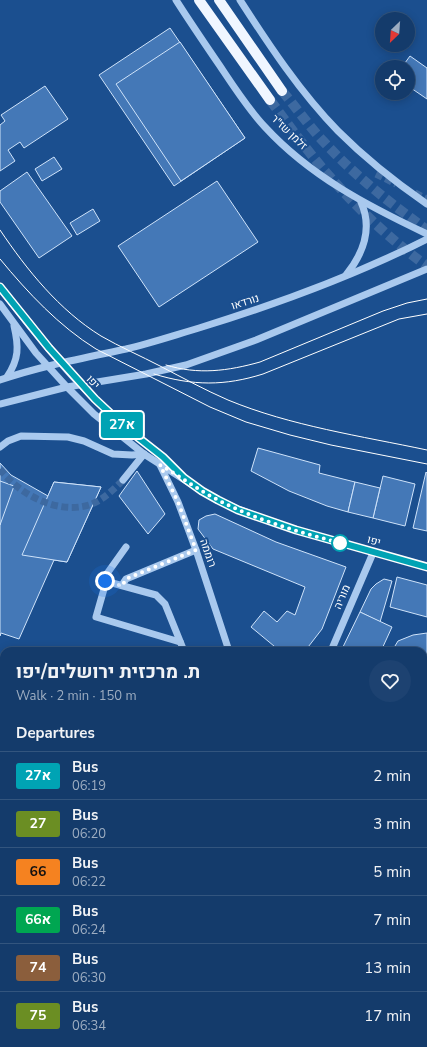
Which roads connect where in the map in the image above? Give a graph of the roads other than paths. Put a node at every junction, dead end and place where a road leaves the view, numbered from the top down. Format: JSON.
{"nodes":[{"id":1,"x":176,"y":0,"type":"edge"},
{"id":2,"x":199,"y":0,"type":"edge"},
{"id":3,"x":219,"y":0,"type":"edge"},
{"id":4,"x":240,"y":0,"type":"edge"},
{"id":5,"x":282,"y":91,"type":"tunnel mouth"},
{"id":6,"x":270,"y":100,"type":"tunnel mouth"},
{"id":7,"x":362,"y":202,"type":"junction"},
{"id":8,"x":427,"y":204,"type":"edge"},
{"id":9,"x":427,"y":234,"type":"edge"},
{"id":10,"x":427,"y":239,"type":"edge"},
{"id":11,"x":427,"y":269,"type":"edge"},
{"id":12,"x":344,"y":277,"type":"junction"},
{"id":13,"x":0,"y":287,"type":"edge"},
{"id":14,"x":0,"y":304,"type":"edge"},
{"id":15,"x":13,"y":322,"type":"junction"},
{"id":16,"x":62,"y":363,"type":"junction"},
{"id":17,"x":48,"y":366,"type":"junction"},
{"id":18,"x":4,"y":379,"type":"edge"},
{"id":19,"x":81,"y":385,"type":"junction"},
{"id":20,"x":67,"y":387,"type":"junction"},
{"id":21,"x":0,"y":404,"type":"edge"},
{"id":22,"x":0,"y":447,"type":"edge"},
{"id":23,"x":144,"y":454,"type":"junction"},
{"id":24,"x":160,"y":465,"type":"junction"},
{"id":25,"x":184,"y":478,"type":"junction"},
{"id":26,"x":123,"y":480,"type":"tunnel mouth"},
{"id":27,"x":126,"y":547,"type":"dead end"},
{"id":28,"x":196,"y":550,"type":"junction"},
{"id":29,"x":373,"y":553,"type":"junction"},
{"id":30,"x":427,"y":567,"type":"edge"},
{"id":31,"x":105,"y":581,"type":"junction"},
{"id":32,"x":122,"y":586,"type":"junction"},
{"id":33,"x":180,"y":642,"type":"junction"},
{"id":34,"x":182,"y":647,"type":"edge"},
{"id":35,"x":228,"y":647,"type":"edge"},
{"id":36,"x":333,"y":647,"type":"edge"}],
"edges":[{"from":1,"to":7,"type":"street","name":"זלמן שז\"ר"},
{"from":2,"to":6,"type":"main road","name":"זלמן שז\"ר"},
{"from":3,"to":5,"type":"main road"},
{"from":4,"to":8,"type":"street"},
{"from":7,"to":9,"type":"street","name":"זלמן שז\"ר"},
{"from":7,"to":12,"type":"street"},
{"from":10,"to":12,"type":"street","name":"נורדאו"},
{"from":11,"to":19,"type":"street"},
{"from":12,"to":16,"type":"street","name":"נורדאו"},
{"from":13,"to":16,"type":"street","name":"יפו"},
{"from":14,"to":15,"type":"street","name":"יפו"},
{"from":15,"to":17,"type":"street","name":"יפו"},
{"from":15,"to":18,"type":"street"},
{"from":16,"to":17,"type":"street","name":"נורדאו"},
{"from":16,"to":19,"type":"street","name":"יפו"},
{"from":17,"to":18,"type":"street","name":"נורדאו"},
{"from":17,"to":20,"type":"street","name":"יפו"},
{"from":19,"to":20,"type":"street"},
{"from":19,"to":25,"type":"street","name":"יפו"},
{"from":20,"to":21,"type":"street"},
{"from":20,"to":23,"type":"street","name":"יפו"},
{"from":22,"to":23,"type":"street"},
{"from":23,"to":24,"type":"street","name":"יפו"},
{"from":23,"to":26,"type":"street"},
{"from":24,"to":25,"type":"street","name":"יפו"},
{"from":24,"to":28,"type":"street","name":"רוממה"},
{"from":25,"to":29,"type":"street","name":"יפו"},
{"from":27,"to":31,"type":"street"},
{"from":28,"to":32,"type":"street"},
{"from":28,"to":35,"type":"street","name":"רוממה"},
{"from":29,"to":30,"type":"street","name":"יפו"},
{"from":29,"to":36,"type":"street","name":"מוריה"},
{"from":31,"to":32,"type":"street"},
{"from":31,"to":33,"type":"street"},
{"from":32,"to":33,"type":"street"},
{"from":33,"to":34,"type":"street"}]}
